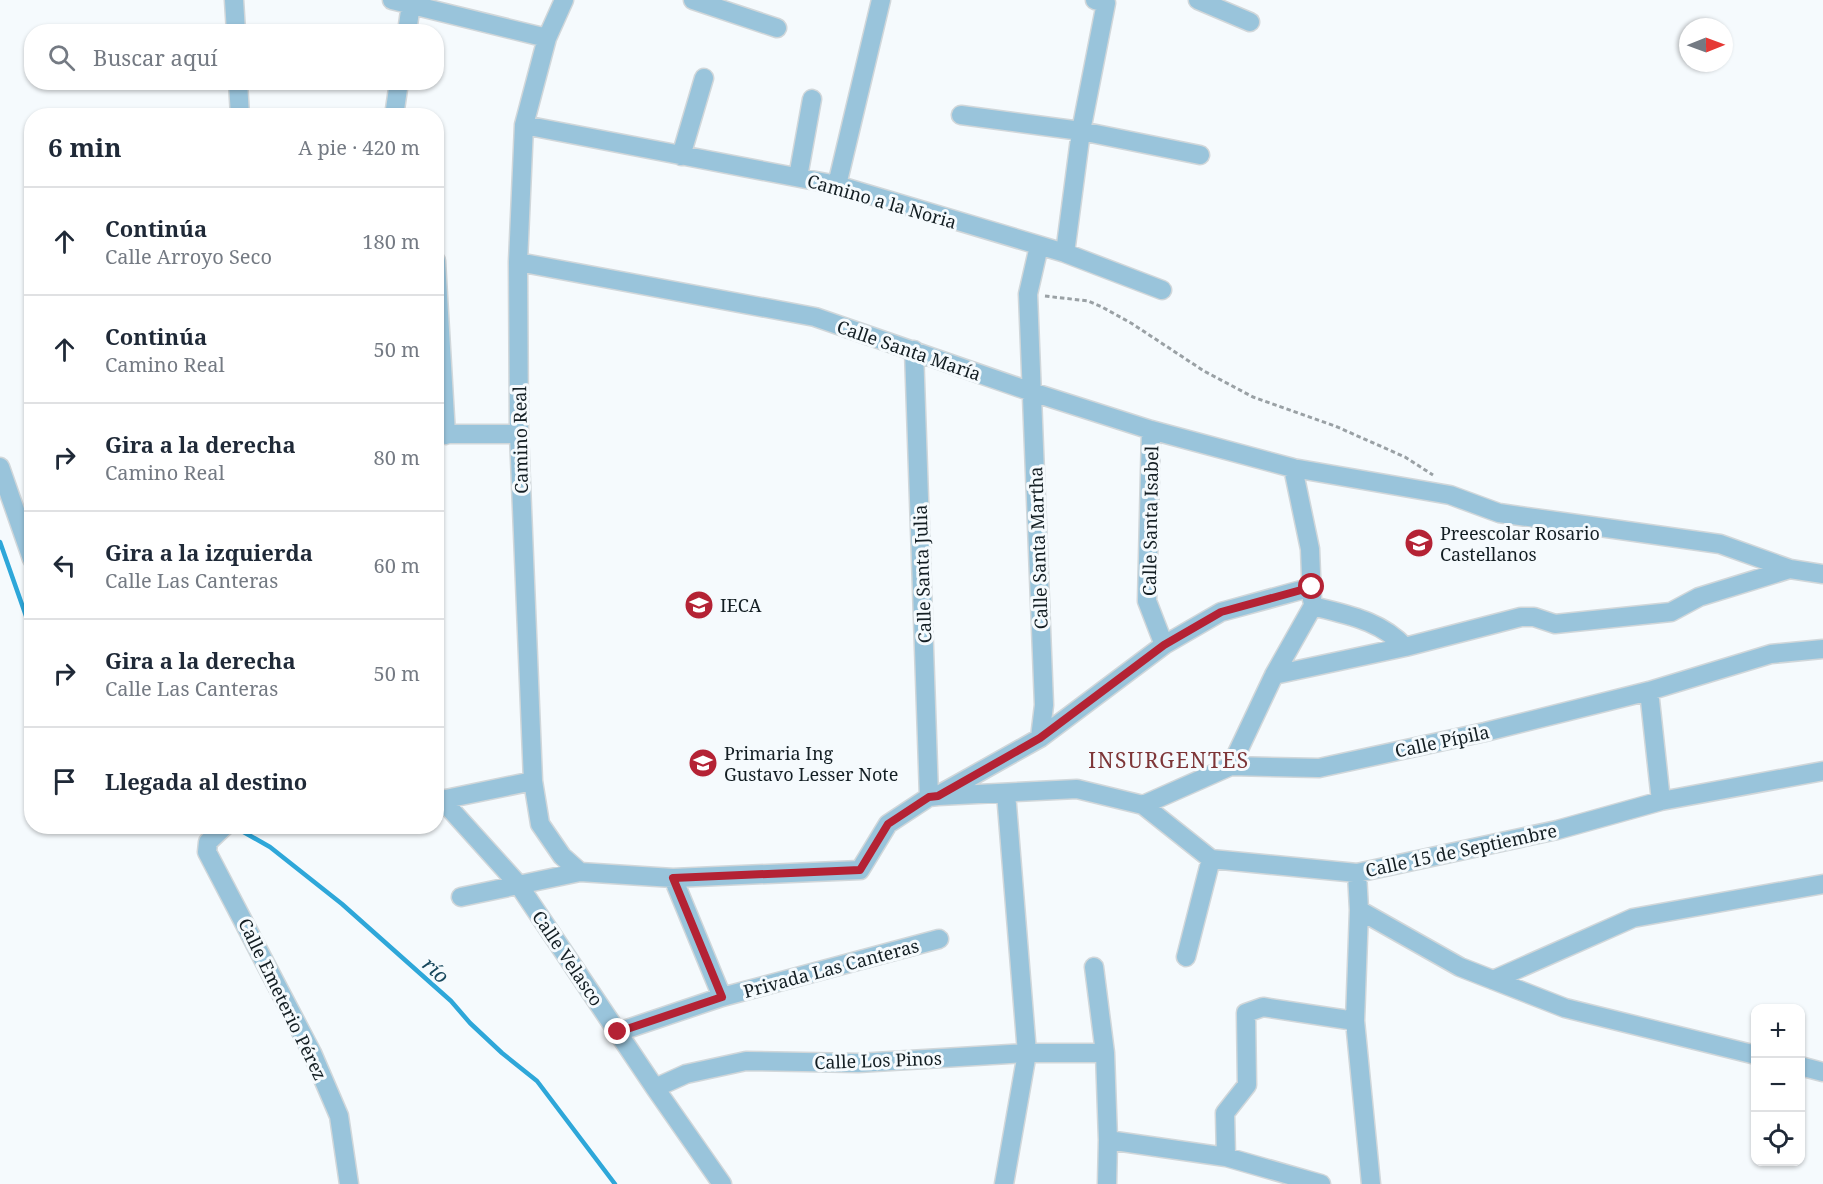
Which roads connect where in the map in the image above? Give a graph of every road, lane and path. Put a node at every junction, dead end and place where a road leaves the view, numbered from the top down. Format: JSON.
{"nodes":[{"id":1,"x":234,"y":0,"type":"edge"},
{"id":2,"x":392,"y":0,"type":"edge"},
{"id":3,"x":564,"y":0,"type":"edge"},
{"id":4,"x":693,"y":0,"type":"edge"},
{"id":5,"x":881,"y":0,"type":"edge"},
{"id":6,"x":1198,"y":0,"type":"edge"},
{"id":7,"x":1101,"y":1,"type":"edge"},
{"id":8,"x":411,"y":4,"type":"junction"},
{"id":9,"x":1250,"y":22,"type":"dead end"},
{"id":10,"x":236,"y":24,"type":"edge"},
{"id":11,"x":408,"y":24,"type":"edge"},
{"id":12,"x":777,"y":28,"type":"dead end"},
{"id":13,"x":547,"y":38,"type":"junction"},
{"id":14,"x":704,"y":78,"type":"dead end"},
{"id":15,"x":238,"y":90,"type":"edge"},
{"id":16,"x":398,"y":90,"type":"edge"},
{"id":17,"x":812,"y":99,"type":"dead end"},
{"id":18,"x":240,"y":108,"type":"edge"},
{"id":19,"x":395,"y":108,"type":"edge"},
{"id":20,"x":961,"y":115,"type":"dead end"},
{"id":21,"x":524,"y":125,"type":"junction"},
{"id":22,"x":1081,"y":131,"type":"junction"},
{"id":23,"x":1200,"y":155,"type":"dead end"},
{"id":24,"x":681,"y":156,"type":"junction"},
{"id":25,"x":798,"y":177,"type":"junction"},
{"id":26,"x":837,"y":185,"type":"junction"},
{"id":27,"x":1040,"y":246,"type":"junction"},
{"id":28,"x":1065,"y":253,"type":"junction"},
{"id":29,"x":518,"y":262,"type":"junction"},
{"id":30,"x":1162,"y":290,"type":"dead end"},
{"id":31,"x":1028,"y":294,"type":"junction"},
{"id":32,"x":914,"y":350,"type":"junction"},
{"id":33,"x":1032,"y":392,"type":"junction"},
{"id":34,"x":1151,"y":430,"type":"junction"},
{"id":35,"x":444,"y":434,"type":"edge"},
{"id":36,"x":519,"y":434,"type":"junction"},
{"id":37,"x":0,"y":467,"type":"edge"},
{"id":38,"x":1293,"y":468,"type":"junction"},
{"id":39,"x":1450,"y":495,"type":"junction"},
{"id":40,"x":24,"y":536,"type":"edge"},
{"id":41,"x":1790,"y":569,"type":"junction"},
{"id":42,"x":1823,"y":574,"type":"edge"},
{"id":43,"x":1312,"y":587,"type":"junction"},
{"id":44,"x":1312,"y":606,"type":"junction"},
{"id":45,"x":1164,"y":645,"type":"junction"},
{"id":46,"x":1405,"y":647,"type":"junction"},
{"id":47,"x":1823,"y":649,"type":"edge"},
{"id":48,"x":1274,"y":675,"type":"junction"},
{"id":49,"x":1649,"y":691,"type":"junction"},
{"id":50,"x":1044,"y":705,"type":"junction"},
{"id":51,"x":1071,"y":714,"type":"junction"},
{"id":52,"x":1040,"y":738,"type":"junction"},
{"id":53,"x":1231,"y":766,"type":"junction"},
{"id":54,"x":1823,"y":771,"type":"edge"},
{"id":55,"x":533,"y":781,"type":"junction"},
{"id":56,"x":1006,"y":793,"type":"junction"},
{"id":57,"x":933,"y":796,"type":"junction"},
{"id":58,"x":444,"y":800,"type":"edge"},
{"id":59,"x":1661,"y":801,"type":"junction"},
{"id":60,"x":444,"y":805,"type":"edge"},
{"id":61,"x":1143,"y":805,"type":"junction"},
{"id":62,"x":216,"y":834,"type":"edge"},
{"id":63,"x":1211,"y":859,"type":"junction"},
{"id":64,"x":580,"y":872,"type":"junction"},
{"id":65,"x":1357,"y":873,"type":"junction"},
{"id":66,"x":673,"y":878,"type":"junction"},
{"id":67,"x":518,"y":884,"type":"junction"},
{"id":68,"x":1823,"y":884,"type":"edge"},
{"id":69,"x":461,"y":897,"type":"dead end"},
{"id":70,"x":1359,"y":910,"type":"junction"},
{"id":71,"x":939,"y":939,"type":"dead end"},
{"id":72,"x":1186,"y":957,"type":"dead end"},
{"id":73,"x":1094,"y":968,"type":"dead end"},
{"id":74,"x":1493,"y":980,"type":"junction"},
{"id":75,"x":722,"y":997,"type":"junction"},
{"id":76,"x":1355,"y":1021,"type":"junction"},
{"id":77,"x":618,"y":1032,"type":"junction"},
{"id":78,"x":1027,"y":1053,"type":"junction"},
{"id":79,"x":1105,"y":1053,"type":"junction"},
{"id":80,"x":1751,"y":1054,"type":"edge"},
{"id":81,"x":1805,"y":1067,"type":"edge"},
{"id":82,"x":1823,"y":1072,"type":"edge"},
{"id":83,"x":655,"y":1088,"type":"junction"},
{"id":84,"x":1108,"y":1140,"type":"junction"},
{"id":85,"x":1226,"y":1157,"type":"junction"},
{"id":86,"x":349,"y":1184,"type":"edge"},
{"id":87,"x":722,"y":1184,"type":"edge"},
{"id":88,"x":1004,"y":1184,"type":"edge"},
{"id":89,"x":1107,"y":1184,"type":"edge"},
{"id":90,"x":1321,"y":1184,"type":"edge"},
{"id":91,"x":1371,"y":1184,"type":"edge"}],
"edges":[{"from":1,"to":10,"type":"street"},
{"from":2,"to":8,"type":"street"},
{"from":3,"to":13,"type":"street","name":"Camino Real"},
{"from":4,"to":12,"type":"street"},
{"from":5,"to":26,"type":"street"},
{"from":6,"to":9,"type":"street"},
{"from":7,"to":22,"type":"street"},
{"from":8,"to":11,"type":"street"},
{"from":8,"to":13,"type":"street"},
{"from":13,"to":21,"type":"street","name":"Camino Real"},
{"from":14,"to":24,"type":"street"},
{"from":15,"to":18,"type":"street"},
{"from":16,"to":19,"type":"street"},
{"from":17,"to":25,"type":"street"},
{"from":20,"to":22,"type":"street"},
{"from":21,"to":24,"type":"street","name":"Camino a la Noria"},
{"from":21,"to":29,"type":"street","name":"Camino Real"},
{"from":22,"to":23,"type":"street"},
{"from":22,"to":28,"type":"street"},
{"from":24,"to":25,"type":"street","name":"Camino a la Noria"},
{"from":25,"to":26,"type":"street","name":"Camino a la Noria"},
{"from":26,"to":27,"type":"street","name":"Camino a la Noria"},
{"from":27,"to":28,"type":"street","name":"Camino a la Noria"},
{"from":27,"to":31,"type":"street","name":"Calle Santa Martha"},
{"from":28,"to":30,"type":"street","name":"Camino a la Noria"},
{"from":29,"to":32,"type":"street","name":"Calle Santa María"},
{"from":29,"to":36,"type":"street","name":"Camino Real"},
{"from":31,"to":33,"type":"street","name":"Calle Santa Martha"},
{"from":31,"to":39,"type":"path"},
{"from":32,"to":33,"type":"street","name":"Calle Santa María"},
{"from":32,"to":57,"type":"street","name":"Calle Santa Julia"},
{"from":33,"to":34,"type":"street","name":"Calle Santa María"},
{"from":33,"to":50,"type":"street","name":"Calle Santa Martha"},
{"from":34,"to":38,"type":"street","name":"Calle Santa María"},
{"from":34,"to":45,"type":"street","name":"Calle Santa Isabel"},
{"from":35,"to":36,"type":"street"},
{"from":36,"to":55,"type":"street","name":"Camino Real"},
{"from":37,"to":40,"type":"street"},
{"from":38,"to":39,"type":"street","name":"Calle Santa María"},
{"from":38,"to":43,"type":"street"},
{"from":39,"to":41,"type":"street","name":"Calle Santa María"},
{"from":41,"to":42,"type":"street"},
{"from":41,"to":46,"type":"street"},
{"from":43,"to":44,"type":"street"},
{"from":43,"to":45,"type":"street"},
{"from":44,"to":46,"type":"street"},
{"from":44,"to":48,"type":"street"},
{"from":45,"to":51,"type":"street"},
{"from":46,"to":48,"type":"street"},
{"from":47,"to":49,"type":"street","name":"Calle Pípila"},
{"from":48,"to":53,"type":"street"},
{"from":49,"to":53,"type":"street","name":"Calle Pípila"},
{"from":49,"to":59,"type":"street"},
{"from":50,"to":51,"type":"street"},
{"from":50,"to":52,"type":"street","name":"Calle Santa Martha"},
{"from":51,"to":52,"type":"street"},
{"from":52,"to":57,"type":"street"},
{"from":53,"to":61,"type":"street"},
{"from":54,"to":59,"type":"street","name":"Calle 15 de Septiembre"},
{"from":55,"to":58,"type":"street"},
{"from":55,"to":64,"type":"street","name":"Camino Real"},
{"from":56,"to":57,"type":"street"},
{"from":56,"to":61,"type":"street"},
{"from":56,"to":78,"type":"street"},
{"from":57,"to":66,"type":"street"},
{"from":59,"to":65,"type":"street","name":"Calle 15 de Septiembre"},
{"from":60,"to":67,"type":"street","name":"Calle Velasco"},
{"from":61,"to":63,"type":"street"},
{"from":62,"to":86,"type":"street","name":"Calle Emeterio Pérez"},
{"from":63,"to":65,"type":"street","name":"Calle 15 de Septiembre"},
{"from":63,"to":72,"type":"street"},
{"from":64,"to":66,"type":"street"},
{"from":64,"to":67,"type":"street"},
{"from":65,"to":70,"type":"street"},
{"from":66,"to":75,"type":"street"},
{"from":67,"to":69,"type":"street"},
{"from":67,"to":77,"type":"street","name":"Calle Velasco"},
{"from":68,"to":74,"type":"street"},
{"from":70,"to":74,"type":"street"},
{"from":70,"to":76,"type":"street"},
{"from":71,"to":75,"type":"street","name":"Privada Las Canteras"},
{"from":73,"to":79,"type":"street"},
{"from":74,"to":80,"type":"street"},
{"from":75,"to":77,"type":"street","name":"Privada Las Canteras"},
{"from":76,"to":85,"type":"street"},
{"from":76,"to":91,"type":"street"},
{"from":77,"to":83,"type":"street","name":"Calle Velasco"},
{"from":78,"to":79,"type":"street","name":"Calle Los Pinos"},
{"from":78,"to":83,"type":"street","name":"Calle Los Pinos"},
{"from":78,"to":88,"type":"street"},
{"from":79,"to":84,"type":"street"},
{"from":81,"to":82,"type":"street"},
{"from":83,"to":87,"type":"street","name":"Calle Velasco"},
{"from":84,"to":85,"type":"street"},
{"from":84,"to":89,"type":"street"},
{"from":85,"to":90,"type":"street"}]}
